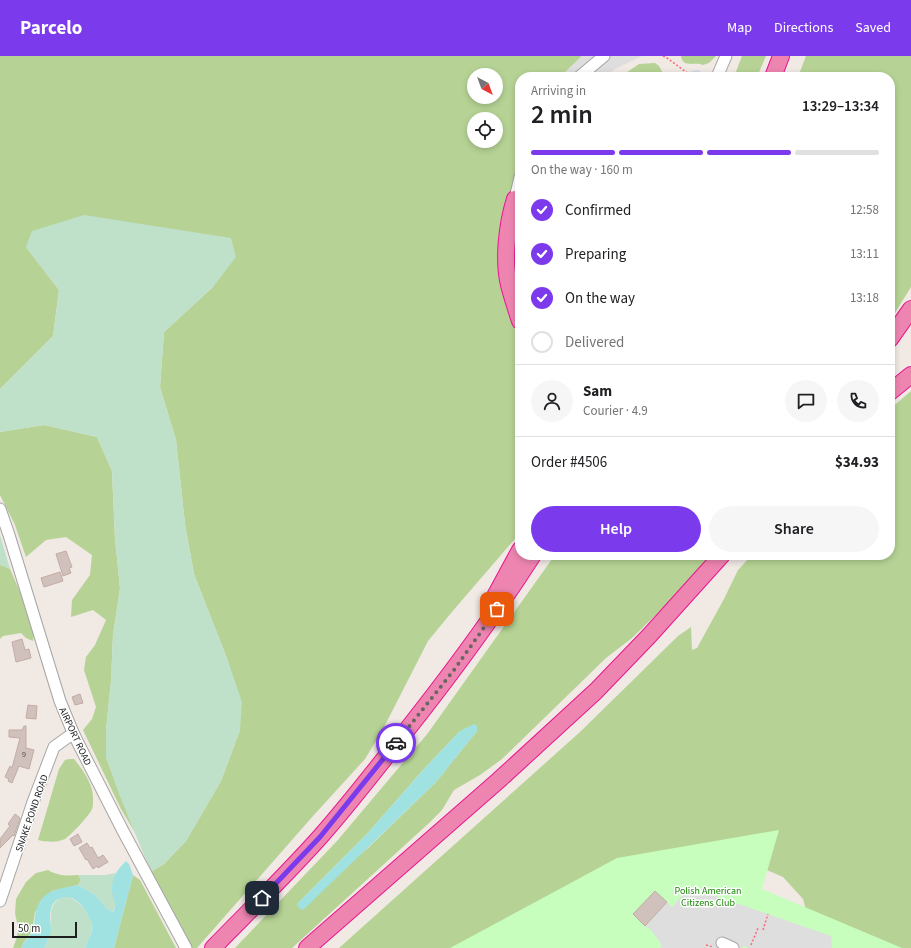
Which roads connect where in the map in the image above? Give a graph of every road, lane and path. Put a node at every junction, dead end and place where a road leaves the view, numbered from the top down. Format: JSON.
{"nodes":[{"id":1,"x":604,"y":56,"type":"edge"},
{"id":2,"x":663,"y":56,"type":"edge"},
{"id":3,"x":726,"y":56,"type":"edge"},
{"id":4,"x":782,"y":56,"type":"edge"},
{"id":5,"x":585,"y":72,"type":"edge"},
{"id":6,"x":686,"y":72,"type":"edge"},
{"id":7,"x":719,"y":72,"type":"edge"},
{"id":8,"x":774,"y":72,"type":"edge"},
{"id":9,"x":515,"y":202,"type":"edge"},
{"id":10,"x":515,"y":305,"type":"edge"},
{"id":11,"x":911,"y":309,"type":"edge"},
{"id":12,"x":895,"y":332,"type":"edge"},
{"id":13,"x":911,"y":375,"type":"edge"},
{"id":14,"x":895,"y":388,"type":"edge"},
{"id":15,"x":0,"y":509,"type":"edge"},
{"id":16,"x":515,"y":559,"type":"edge"},
{"id":17,"x":530,"y":560,"type":"edge"},
{"id":18,"x":717,"y":560,"type":"edge"},
{"id":19,"x":448,"y":677,"type":"junction"},
{"id":20,"x":74,"y":735,"type":"junction"},
{"id":21,"x":0,"y":901,"type":"edge"},
{"id":22,"x":768,"y":914,"type":"dead end"},
{"id":23,"x":758,"y":928,"type":"dead end"},
{"id":24,"x":763,"y":930,"type":"dead end"},
{"id":25,"x":706,"y":945,"type":"dead end"},
{"id":26,"x":751,"y":945,"type":"dead end"},
{"id":27,"x":723,"y":946,"type":"edge"},
{"id":28,"x":186,"y":948,"type":"edge"},
{"id":29,"x":213,"y":948,"type":"edge"},
{"id":30,"x":307,"y":948,"type":"edge"}],
"edges":[{"from":1,"to":5,"type":"street"},
{"from":2,"to":6,"type":"path"},
{"from":3,"to":7,"type":"street"},
{"from":4,"to":8,"type":"highway"},
{"from":9,"to":10,"type":"highway"},
{"from":11,"to":12,"type":"highway"},
{"from":13,"to":14,"type":"highway"},
{"from":15,"to":20,"type":"street","name":"AIRPORT ROAD"},
{"from":16,"to":19,"type":"highway"},
{"from":17,"to":19,"type":"highway"},
{"from":18,"to":30,"type":"highway"},
{"from":19,"to":29,"type":"highway"},
{"from":20,"to":21,"type":"street","name":"SNAKE POND ROAD"},
{"from":20,"to":28,"type":"street","name":"AIRPORT ROAD"},
{"from":22,"to":24,"type":"path"},
{"from":23,"to":26,"type":"path"},
{"from":25,"to":27,"type":"path"}]}
